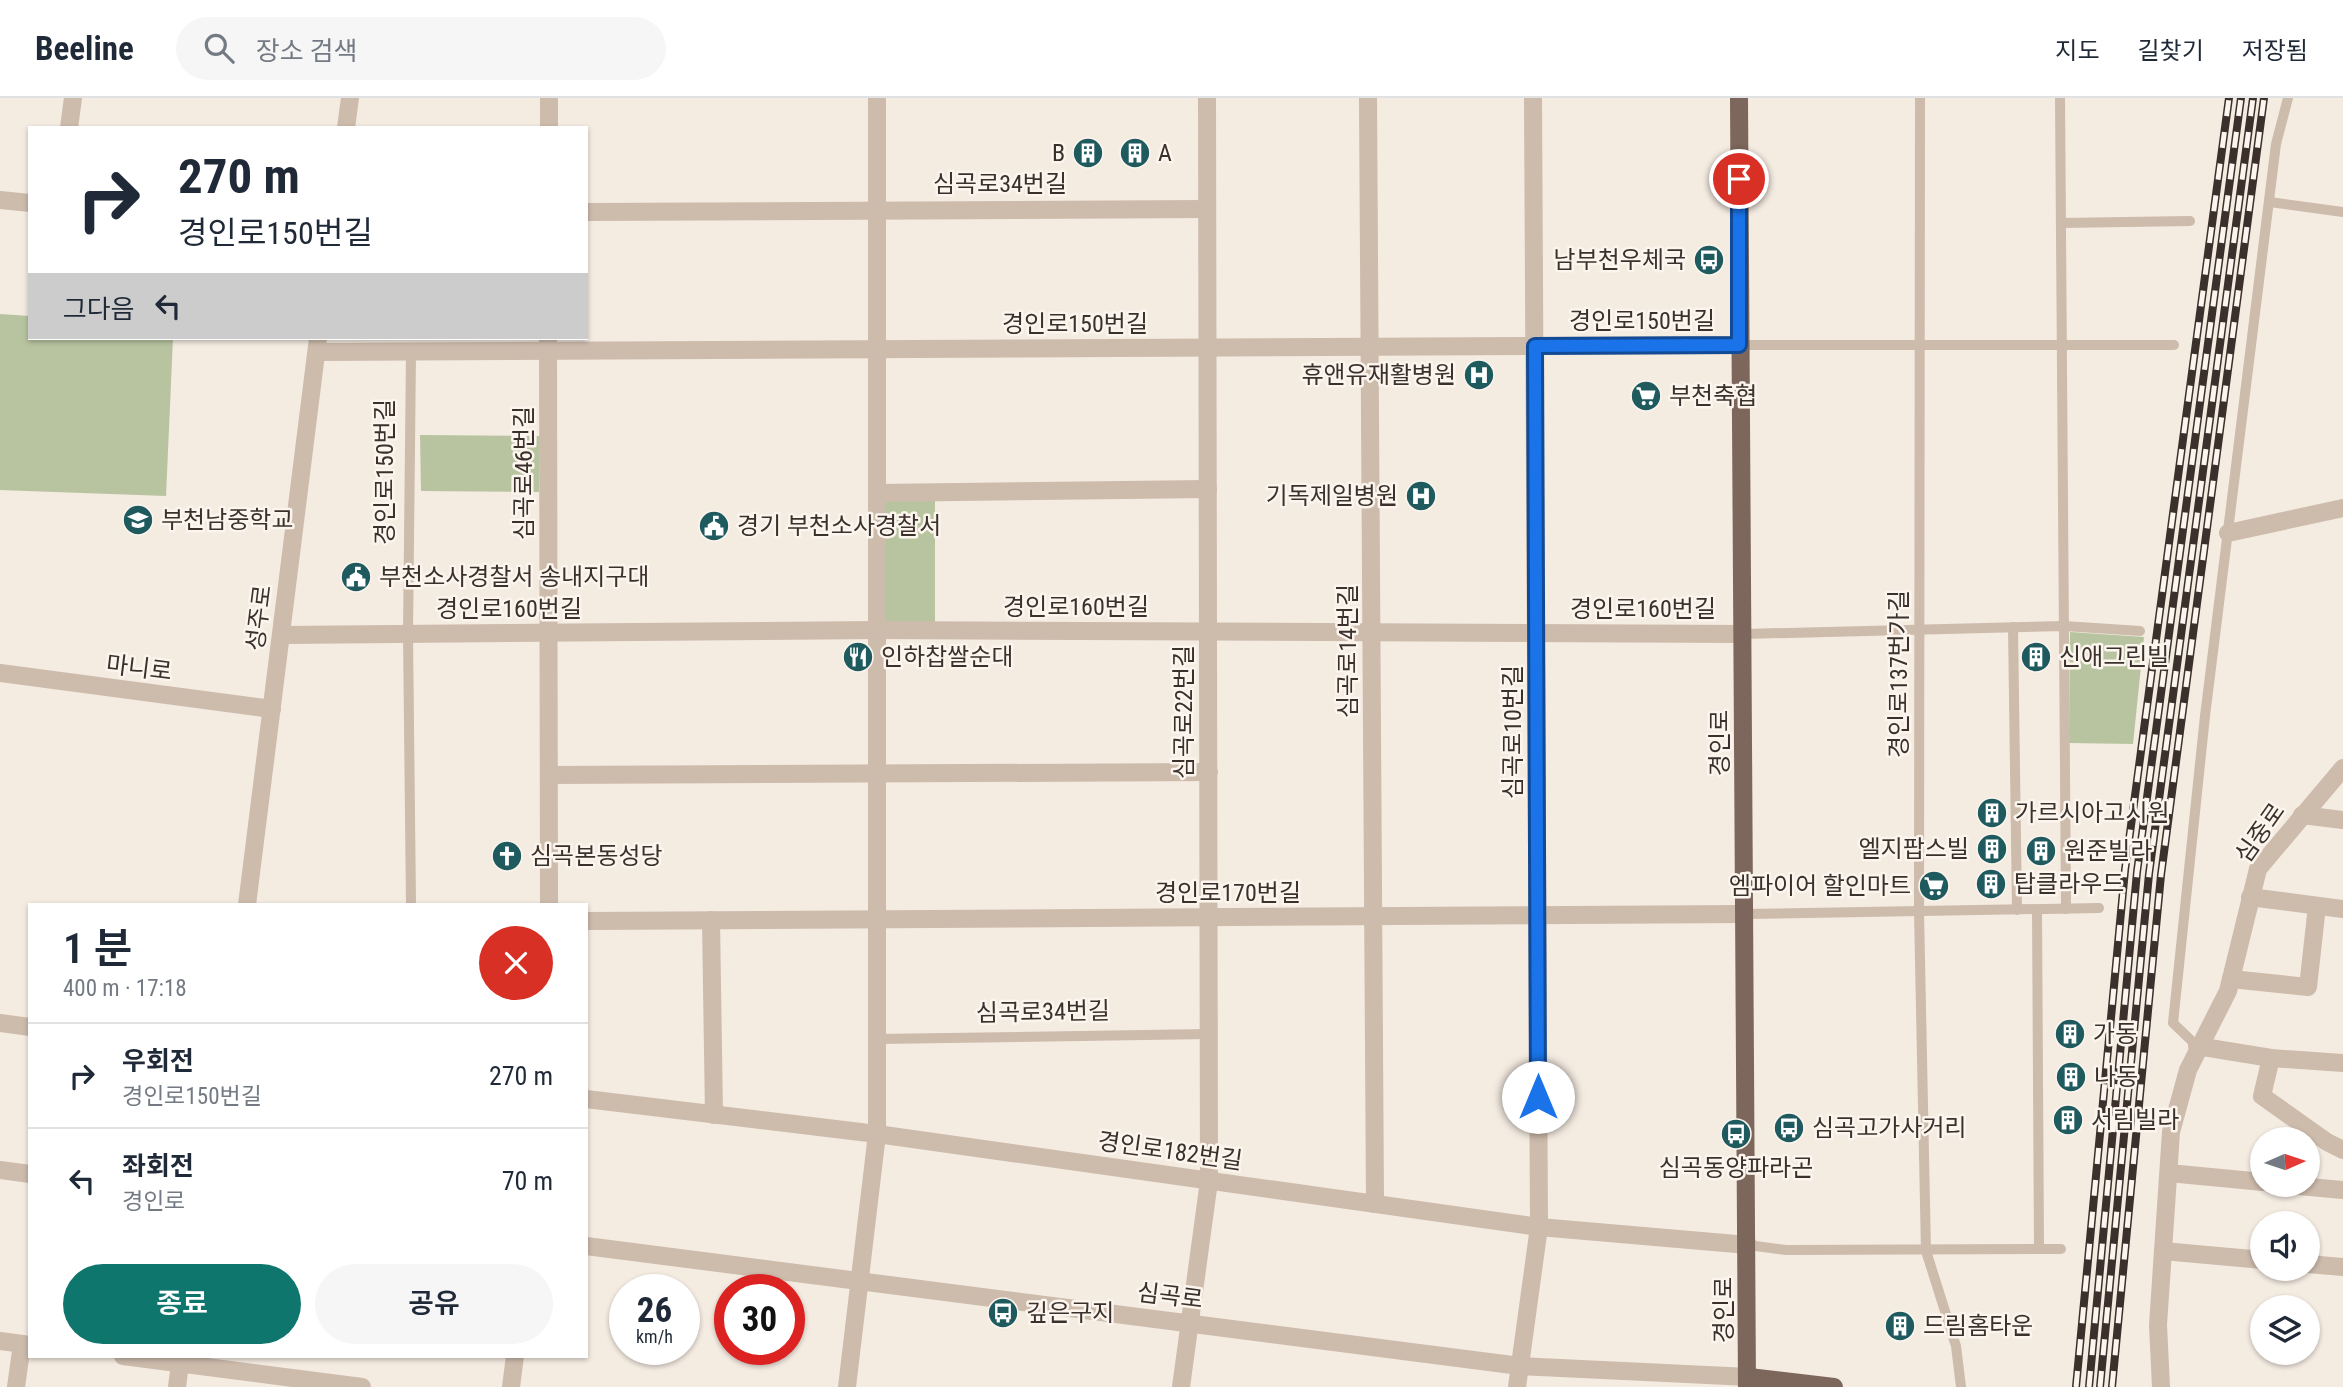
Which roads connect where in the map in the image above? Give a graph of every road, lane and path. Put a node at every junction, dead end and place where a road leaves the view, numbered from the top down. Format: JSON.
{"nodes":[{"id":1,"x":73,"y":98,"type":"edge"},
{"id":2,"x":351,"y":98,"type":"edge"},
{"id":3,"x":549,"y":98,"type":"edge"},
{"id":4,"x":877,"y":98,"type":"edge"},
{"id":5,"x":1207,"y":98,"type":"edge"},
{"id":6,"x":1368,"y":98,"type":"edge"},
{"id":7,"x":1533,"y":98,"type":"edge"},
{"id":8,"x":1740,"y":98,"type":"edge"},
{"id":9,"x":1920,"y":98,"type":"edge"},
{"id":10,"x":2060,"y":98,"type":"edge"},
{"id":11,"x":2288,"y":98,"type":"edge"},
{"id":12,"x":69,"y":126,"type":"edge"},
{"id":13,"x":346,"y":126,"type":"edge"},
{"id":14,"x":549,"y":126,"type":"edge"},
{"id":15,"x":0,"y":200,"type":"edge"},
{"id":16,"x":2270,"y":202,"type":"junction"},
{"id":17,"x":28,"y":203,"type":"edge"},
{"id":18,"x":878,"y":209,"type":"junction"},
{"id":19,"x":1207,"y":209,"type":"junction"},
{"id":20,"x":588,"y":212,"type":"edge"},
{"id":21,"x":2343,"y":212,"type":"edge"},
{"id":22,"x":2190,"y":221,"type":"dead end"},
{"id":23,"x":2061,"y":223,"type":"junction"},
{"id":24,"x":548,"y":344,"type":"edge"},
{"id":25,"x":318,"y":345,"type":"edge"},
{"id":26,"x":1739,"y":345,"type":"junction"},
{"id":27,"x":1921,"y":345,"type":"junction"},
{"id":28,"x":2174,"y":345,"type":"dead end"},
{"id":29,"x":1535,"y":346,"type":"junction"},
{"id":30,"x":2062,"y":346,"type":"junction"},
{"id":31,"x":1371,"y":347,"type":"junction"},
{"id":32,"x":1208,"y":348,"type":"junction"},
{"id":33,"x":878,"y":350,"type":"junction"},
{"id":34,"x":411,"y":352,"type":"junction"},
{"id":35,"x":1208,"y":489,"type":"junction"},
{"id":36,"x":878,"y":493,"type":"junction"},
{"id":37,"x":2343,"y":508,"type":"edge"},
{"id":38,"x":2228,"y":533,"type":"junction"},
{"id":39,"x":2064,"y":626,"type":"junction"},
{"id":40,"x":2013,"y":627,"type":"junction"},
{"id":41,"x":878,"y":630,"type":"junction"},
{"id":42,"x":1921,"y":630,"type":"junction"},
{"id":43,"x":2140,"y":631,"type":"dead end"},
{"id":44,"x":1208,"y":632,"type":"junction"},
{"id":45,"x":1372,"y":632,"type":"junction"},
{"id":46,"x":549,"y":633,"type":"junction"},
{"id":47,"x":1537,"y":633,"type":"junction"},
{"id":48,"x":408,"y":634,"type":"junction"},
{"id":49,"x":1744,"y":634,"type":"junction"},
{"id":50,"x":282,"y":635,"type":"junction"},
{"id":51,"x":0,"y":673,"type":"edge"},
{"id":52,"x":272,"y":709,"type":"junction"},
{"id":53,"x":2343,"y":768,"type":"edge"},
{"id":54,"x":1209,"y":772,"type":"junction"},
{"id":55,"x":549,"y":775,"type":"junction"},
{"id":56,"x":878,"y":775,"type":"junction"},
{"id":57,"x":2302,"y":815,"type":"junction"},
{"id":58,"x":2343,"y":820,"type":"edge"},
{"id":59,"x":2250,"y":897,"type":"junction"},
{"id":60,"x":247,"y":903,"type":"edge"},
{"id":61,"x":411,"y":903,"type":"edge"},
{"id":62,"x":549,"y":903,"type":"edge"},
{"id":63,"x":2317,"y":905,"type":"junction"},
{"id":64,"x":2099,"y":908,"type":"dead end"},
{"id":65,"x":2037,"y":909,"type":"junction"},
{"id":66,"x":2066,"y":909,"type":"junction"},
{"id":67,"x":2343,"y":909,"type":"edge"},
{"id":68,"x":2017,"y":910,"type":"junction"},
{"id":69,"x":1919,"y":912,"type":"junction"},
{"id":70,"x":1746,"y":914,"type":"junction"},
{"id":71,"x":1537,"y":915,"type":"junction"},
{"id":72,"x":1374,"y":916,"type":"junction"},
{"id":73,"x":1210,"y":917,"type":"junction"},
{"id":74,"x":711,"y":920,"type":"junction"},
{"id":75,"x":877,"y":920,"type":"junction"},
{"id":76,"x":588,"y":921,"type":"edge"},
{"id":77,"x":2231,"y":979,"type":"junction"},
{"id":78,"x":0,"y":1023,"type":"edge"},
{"id":79,"x":28,"y":1027,"type":"edge"},
{"id":80,"x":1209,"y":1034,"type":"junction"},
{"id":81,"x":877,"y":1039,"type":"junction"},
{"id":82,"x":2197,"y":1046,"type":"junction"},
{"id":83,"x":2271,"y":1058,"type":"junction"},
{"id":84,"x":2343,"y":1063,"type":"edge"},
{"id":85,"x":588,"y":1099,"type":"edge"},
{"id":86,"x":714,"y":1115,"type":"junction"},
{"id":87,"x":877,"y":1134,"type":"junction"},
{"id":88,"x":2343,"y":1150,"type":"edge"},
{"id":89,"x":0,"y":1170,"type":"edge"},
{"id":90,"x":2169,"y":1173,"type":"junction"},
{"id":91,"x":28,"y":1174,"type":"edge"},
{"id":92,"x":1209,"y":1181,"type":"junction"},
{"id":93,"x":2250,"y":1181,"type":"edge"},
{"id":94,"x":2320,"y":1188,"type":"edge"},
{"id":95,"x":2343,"y":1190,"type":"edge"},
{"id":96,"x":1375,"y":1204,"type":"junction"},
{"id":97,"x":1539,"y":1227,"type":"junction"},
{"id":98,"x":1748,"y":1245,"type":"junction"},
{"id":99,"x":588,"y":1246,"type":"edge"},
{"id":100,"x":2039,"y":1249,"type":"junction"},
{"id":101,"x":2061,"y":1249,"type":"dead end"},
{"id":102,"x":1926,"y":1251,"type":"junction"},
{"id":103,"x":2163,"y":1251,"type":"junction"},
{"id":104,"x":2250,"y":1259,"type":"edge"},
{"id":105,"x":2320,"y":1265,"type":"edge"},
{"id":106,"x":2343,"y":1267,"type":"edge"},
{"id":107,"x":862,"y":1280,"type":"junction"},
{"id":108,"x":1190,"y":1324,"type":"junction"},
{"id":109,"x":0,"y":1341,"type":"edge"},
{"id":110,"x":26,"y":1345,"type":"edge"},
{"id":111,"x":152,"y":1358,"type":"edge"},
{"id":112,"x":515,"y":1358,"type":"edge"},
{"id":113,"x":181,"y":1360,"type":"edge"},
{"id":114,"x":1520,"y":1366,"type":"junction"},
{"id":115,"x":1748,"y":1382,"type":"edge"},
{"id":116,"x":16,"y":1387,"type":"edge"},
{"id":117,"x":177,"y":1387,"type":"edge"},
{"id":118,"x":355,"y":1387,"type":"edge"},
{"id":119,"x":362,"y":1387,"type":"edge"},
{"id":120,"x":511,"y":1387,"type":"edge"},
{"id":121,"x":847,"y":1387,"type":"edge"},
{"id":122,"x":1181,"y":1387,"type":"edge"},
{"id":123,"x":1517,"y":1387,"type":"edge"},
{"id":124,"x":1834,"y":1387,"type":"edge"},
{"id":125,"x":1961,"y":1387,"type":"edge"},
{"id":126,"x":2161,"y":1387,"type":"edge"}],
"edges":[{"from":1,"to":12,"type":"street"},
{"from":2,"to":13,"type":"street"},
{"from":3,"to":14,"type":"street"},
{"from":4,"to":18,"type":"street"},
{"from":5,"to":19,"type":"street","name":"심곡로22번길"},
{"from":6,"to":31,"type":"street","name":"심곡로14번길"},
{"from":7,"to":29,"type":"street","name":"심곡로10번길"},
{"from":8,"to":26,"type":"main road","name":"경인로"},
{"from":9,"to":27,"type":"lane","name":"경인로137번가길"},
{"from":10,"to":23,"type":"lane"},
{"from":11,"to":16,"type":"lane"},
{"from":15,"to":17,"type":"street"},
{"from":16,"to":21,"type":"lane"},
{"from":16,"to":38,"type":"lane"},
{"from":18,"to":19,"type":"street","name":"심곡로34번길"},
{"from":18,"to":20,"type":"street"},
{"from":18,"to":33,"type":"street"},
{"from":19,"to":32,"type":"street","name":"심곡로22번길"},
{"from":22,"to":23,"type":"lane"},
{"from":23,"to":30,"type":"lane"},
{"from":24,"to":33,"type":"street","name":"경인로150번길"},
{"from":24,"to":34,"type":"street","name":"경인로150번길"},
{"from":24,"to":46,"type":"street","name":"심곡로46번길"},
{"from":25,"to":34,"type":"street","name":"경인로150번길"},
{"from":25,"to":50,"type":"street","name":"성주로"},
{"from":26,"to":27,"type":"lane"},
{"from":26,"to":29,"type":"street","name":"경인로150번길"},
{"from":26,"to":49,"type":"main road","name":"경인로"},
{"from":27,"to":30,"type":"lane"},
{"from":27,"to":42,"type":"lane","name":"경인로137번가길"},
{"from":28,"to":30,"type":"lane"},
{"from":29,"to":31,"type":"street","name":"경인로150번길"},
{"from":29,"to":47,"type":"street","name":"심곡로10번길"},
{"from":30,"to":39,"type":"lane"},
{"from":31,"to":32,"type":"street","name":"경인로150번길"},
{"from":31,"to":45,"type":"street","name":"심곡로14번길"},
{"from":32,"to":33,"type":"street","name":"경인로150번길"},
{"from":32,"to":35,"type":"street","name":"심곡로22번길"},
{"from":33,"to":36,"type":"street"},
{"from":34,"to":48,"type":"lane","name":"경인로150번길"},
{"from":35,"to":36,"type":"street"},
{"from":35,"to":44,"type":"street","name":"심곡로22번길"},
{"from":36,"to":41,"type":"street"},
{"from":37,"to":38,"type":"street"},
{"from":38,"to":82,"type":"lane"},
{"from":39,"to":40,"type":"lane"},
{"from":39,"to":43,"type":"lane"},
{"from":39,"to":66,"type":"lane"},
{"from":40,"to":42,"type":"lane"},
{"from":40,"to":68,"type":"lane"},
{"from":41,"to":44,"type":"street","name":"경인로160번길"},
{"from":41,"to":46,"type":"street","name":"경인로160번길"},
{"from":41,"to":56,"type":"street"},
{"from":42,"to":49,"type":"lane"},
{"from":42,"to":69,"type":"lane","name":"경인로137번가길"},
{"from":44,"to":45,"type":"street","name":"경인로160번길"},
{"from":44,"to":54,"type":"street","name":"심곡로22번길"},
{"from":45,"to":47,"type":"street","name":"경인로160번길"},
{"from":45,"to":72,"type":"street","name":"심곡로14번길"},
{"from":46,"to":48,"type":"street","name":"경인로160번길"},
{"from":46,"to":55,"type":"street","name":"심곡로46번길"},
{"from":47,"to":49,"type":"street","name":"경인로160번길"},
{"from":47,"to":71,"type":"street","name":"심곡로10번길"},
{"from":48,"to":50,"type":"street","name":"경인로160번길"},
{"from":48,"to":61,"type":"lane","name":"경인로160번길"},
{"from":49,"to":70,"type":"main road","name":"경인로"},
{"from":50,"to":52,"type":"street","name":"성주로"},
{"from":51,"to":52,"type":"street","name":"마니로"},
{"from":52,"to":60,"type":"street","name":"성주로"},
{"from":53,"to":57,"type":"street","name":"심중로"},
{"from":54,"to":56,"type":"street"},
{"from":54,"to":73,"type":"street","name":"심곡로22번길"},
{"from":55,"to":56,"type":"street"},
{"from":55,"to":62,"type":"street","name":"심곡로46번길"},
{"from":56,"to":75,"type":"street"},
{"from":57,"to":58,"type":"street"},
{"from":57,"to":59,"type":"street","name":"심중로"},
{"from":59,"to":63,"type":"street"},
{"from":59,"to":77,"type":"street","name":"심중로"},
{"from":63,"to":67,"type":"street"},
{"from":63,"to":77,"type":"street"},
{"from":64,"to":66,"type":"lane"},
{"from":65,"to":66,"type":"lane"},
{"from":65,"to":68,"type":"lane"},
{"from":65,"to":100,"type":"lane"},
{"from":68,"to":69,"type":"lane"},
{"from":69,"to":70,"type":"lane"},
{"from":69,"to":102,"type":"lane","name":"경인로137번가길"},
{"from":70,"to":71,"type":"street","name":"경인로170번길"},
{"from":70,"to":98,"type":"main road","name":"경인로"},
{"from":71,"to":72,"type":"street","name":"경인로170번길"},
{"from":71,"to":97,"type":"street","name":"심곡로10번길"},
{"from":72,"to":73,"type":"street","name":"경인로170번길"},
{"from":72,"to":96,"type":"street","name":"심곡로14번길"},
{"from":73,"to":75,"type":"street","name":"경인로170번길"},
{"from":73,"to":80,"type":"street","name":"심곡로22번길"},
{"from":74,"to":75,"type":"street","name":"경인로170번길"},
{"from":74,"to":76,"type":"street","name":"경인로170번길"},
{"from":74,"to":86,"type":"street"},
{"from":75,"to":81,"type":"street"},
{"from":77,"to":82,"type":"street","name":"심중로"},
{"from":78,"to":79,"type":"street"},
{"from":80,"to":81,"type":"lane","name":"심곡로34번길"},
{"from":80,"to":92,"type":"street","name":"심곡로22번길"},
{"from":81,"to":87,"type":"street"},
{"from":82,"to":83,"type":"street"},
{"from":82,"to":90,"type":"street","name":"심중로"},
{"from":83,"to":84,"type":"street"},
{"from":83,"to":88,"type":"street"},
{"from":85,"to":86,"type":"street","name":"경인로182번길"},
{"from":86,"to":87,"type":"street","name":"경인로182번길"},
{"from":87,"to":92,"type":"street","name":"경인로182번길"},
{"from":87,"to":107,"type":"street"},
{"from":89,"to":91,"type":"street"},
{"from":90,"to":93,"type":"street"},
{"from":90,"to":103,"type":"street","name":"심중로"},
{"from":92,"to":96,"type":"street","name":"경인로182번길"},
{"from":92,"to":108,"type":"street","name":"심곡로22번길"},
{"from":94,"to":95,"type":"street"},
{"from":96,"to":97,"type":"street","name":"경인로182번길"},
{"from":97,"to":98,"type":"street","name":"경인로182번길"},
{"from":97,"to":114,"type":"street","name":"심곡로10번길"},
{"from":98,"to":102,"type":"lane"},
{"from":98,"to":115,"type":"main road","name":"경인로"},
{"from":99,"to":107,"type":"street","name":"심곡로"},
{"from":100,"to":101,"type":"lane"},
{"from":100,"to":102,"type":"lane"},
{"from":102,"to":125,"type":"lane","name":"경인로137번가길"},
{"from":103,"to":104,"type":"street"},
{"from":103,"to":126,"type":"street","name":"심중로"},
{"from":105,"to":106,"type":"street"},
{"from":107,"to":108,"type":"street","name":"심곡로"},
{"from":107,"to":121,"type":"street"},
{"from":108,"to":114,"type":"street","name":"심곡로"},
{"from":108,"to":122,"type":"street","name":"심곡로22번길"},
{"from":109,"to":110,"type":"street"},
{"from":110,"to":116,"type":"street"},
{"from":111,"to":113,"type":"street"},
{"from":112,"to":120,"type":"street"},
{"from":113,"to":117,"type":"street"},
{"from":113,"to":118,"type":"street"},
{"from":114,"to":115,"type":"street","name":"심곡로"},
{"from":114,"to":123,"type":"street","name":"심곡로10번길"},
{"from":115,"to":124,"type":"main road"},
{"from":118,"to":119,"type":"street"}]}
